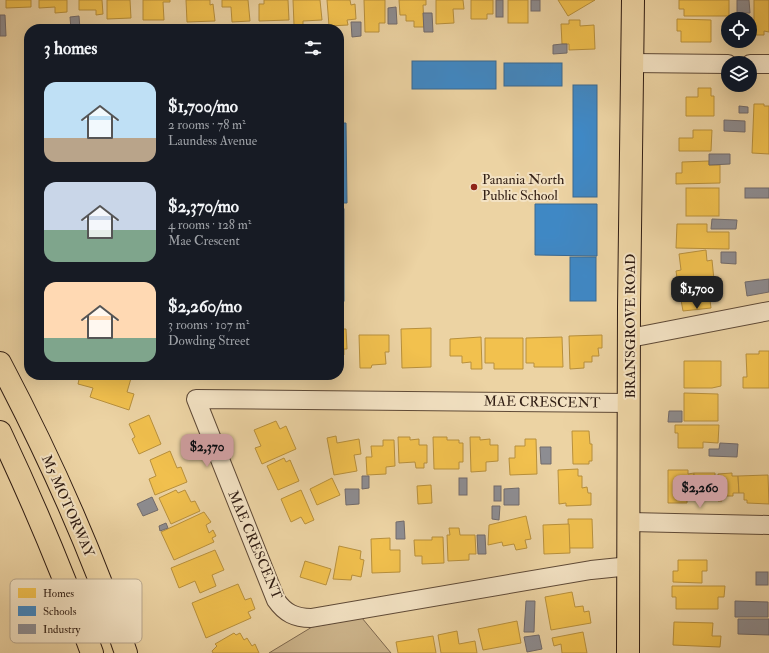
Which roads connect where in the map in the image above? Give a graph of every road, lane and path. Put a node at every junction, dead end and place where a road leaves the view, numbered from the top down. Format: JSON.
{"nodes":[{"id":1,"x":633,"y":0,"type":"edge"},
{"id":2,"x":633,"y":63,"type":"junction"},
{"id":3,"x":721,"y":64,"type":"edge"},
{"id":4,"x":757,"y":64,"type":"edge"},
{"id":5,"x":769,"y":64,"type":"edge"},
{"id":6,"x":769,"y":311,"type":"edge"},
{"id":7,"x":630,"y":338,"type":"junction"},
{"id":8,"x":0,"y":363,"type":"edge"},
{"id":9,"x":629,"y":403,"type":"junction"},
{"id":10,"x":0,"y":432,"type":"edge"},
{"id":11,"x":630,"y":522,"type":"junction"},
{"id":12,"x":769,"y":525,"type":"edge"},
{"id":13,"x":630,"y":566,"type":"junction"},
{"id":14,"x":65,"y":579,"type":"edge"},
{"id":15,"x":98,"y":579,"type":"edge"},
{"id":16,"x":88,"y":643,"type":"edge"},
{"id":17,"x":122,"y":643,"type":"edge"},
{"id":18,"x":92,"y":653,"type":"edge"},
{"id":19,"x":126,"y":653,"type":"edge"},
{"id":20,"x":628,"y":653,"type":"edge"}],
"edges":[{"from":1,"to":2,"type":"main road","name":"BRANSGROVE ROAD"},
{"from":2,"to":3,"type":"street"},
{"from":2,"to":7,"type":"main road","name":"BRANSGROVE ROAD"},
{"from":4,"to":5,"type":"street"},
{"from":6,"to":7,"type":"street"},
{"from":7,"to":9,"type":"main road","name":"BRANSGROVE ROAD"},
{"from":8,"to":15,"type":"main road","name":"M5 MOTORWAY"},
{"from":9,"to":11,"type":"main road","name":"BRANSGROVE ROAD"},
{"from":9,"to":13,"type":"street","name":"MAE CRESCENT"},
{"from":10,"to":14,"type":"main road"},
{"from":11,"to":12,"type":"street"},
{"from":11,"to":13,"type":"main road","name":"BRANSGROVE ROAD"},
{"from":13,"to":20,"type":"main road","name":"BRANSGROVE ROAD"},
{"from":16,"to":18,"type":"main road"},
{"from":17,"to":19,"type":"main road","name":"M5 MOTORWAY"}]}
